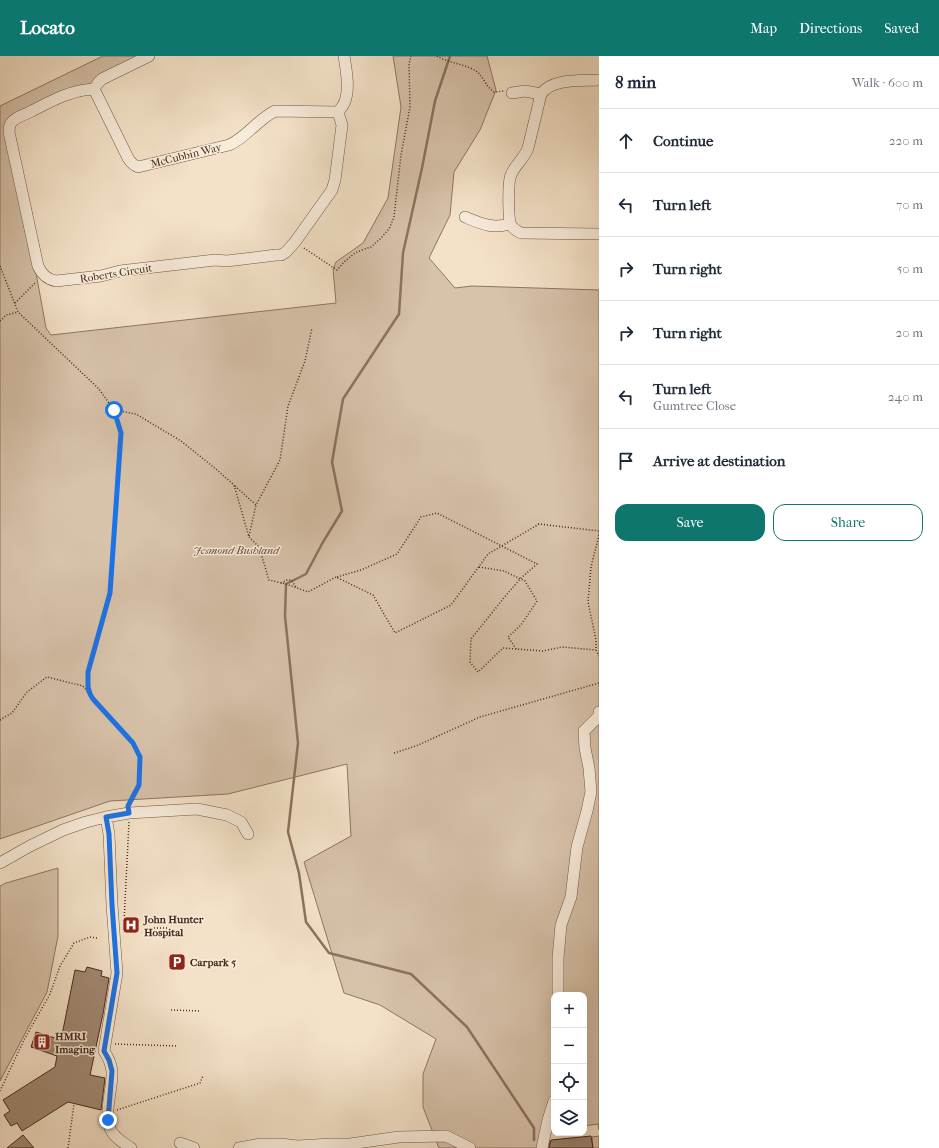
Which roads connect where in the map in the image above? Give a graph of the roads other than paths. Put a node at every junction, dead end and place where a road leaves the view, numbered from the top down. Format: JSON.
{"nodes":[{"id":1,"x":148,"y":56,"type":"edge"},
{"id":2,"x":344,"y":56,"type":"edge"},
{"id":3,"x":599,"y":80,"type":"edge"},
{"id":4,"x":94,"y":89,"type":"junction"},
{"id":5,"x":512,"y":94,"type":"road end"},
{"id":6,"x":541,"y":94,"type":"junction"},
{"id":7,"x":338,"y":112,"type":"junction"},
{"id":8,"x":465,"y":217,"type":"dead end"},
{"id":9,"x":510,"y":224,"type":"junction"},
{"id":10,"x":599,"y":234,"type":"edge"},
{"id":11,"x":599,"y":712,"type":"edge"},
{"id":12,"x":588,"y":805,"type":"junction"},
{"id":13,"x":599,"y":810,"type":"edge"},
{"id":14,"x":106,"y":817,"type":"junction"},
{"id":15,"x":248,"y":834,"type":"dead end"},
{"id":16,"x":0,"y":863,"type":"edge"},
{"id":17,"x":558,"y":992,"type":"edge"},
{"id":18,"x":551,"y":1110,"type":"edge"},
{"id":19,"x":180,"y":1143,"type":"dead end"},
{"id":20,"x":131,"y":1148,"type":"edge"},
{"id":21,"x":194,"y":1148,"type":"edge"},
{"id":22,"x":239,"y":1148,"type":"edge"},
{"id":23,"x":470,"y":1148,"type":"edge"},
{"id":24,"x":542,"y":1148,"type":"edge"}],
"edges":[{"from":1,"to":4,"type":"street"},
{"from":2,"to":7,"type":"street"},
{"from":3,"to":6,"type":"street"},
{"from":4,"to":7,"type":"street","name":"McCubbin Way"},
{"from":4,"to":7,"type":"street","name":"Roberts Circuit"},
{"from":5,"to":6,"type":"street"},
{"from":6,"to":9,"type":"street"},
{"from":8,"to":9,"type":"street"},
{"from":9,"to":10,"type":"street"},
{"from":11,"to":12,"type":"street"},
{"from":12,"to":13,"type":"street"},
{"from":12,"to":17,"type":"street"},
{"from":14,"to":15,"type":"street"},
{"from":14,"to":16,"type":"street"},
{"from":14,"to":20,"type":"street"},
{"from":18,"to":24,"type":"street"},
{"from":19,"to":21,"type":"street"},
{"from":22,"to":23,"type":"street"}]}
